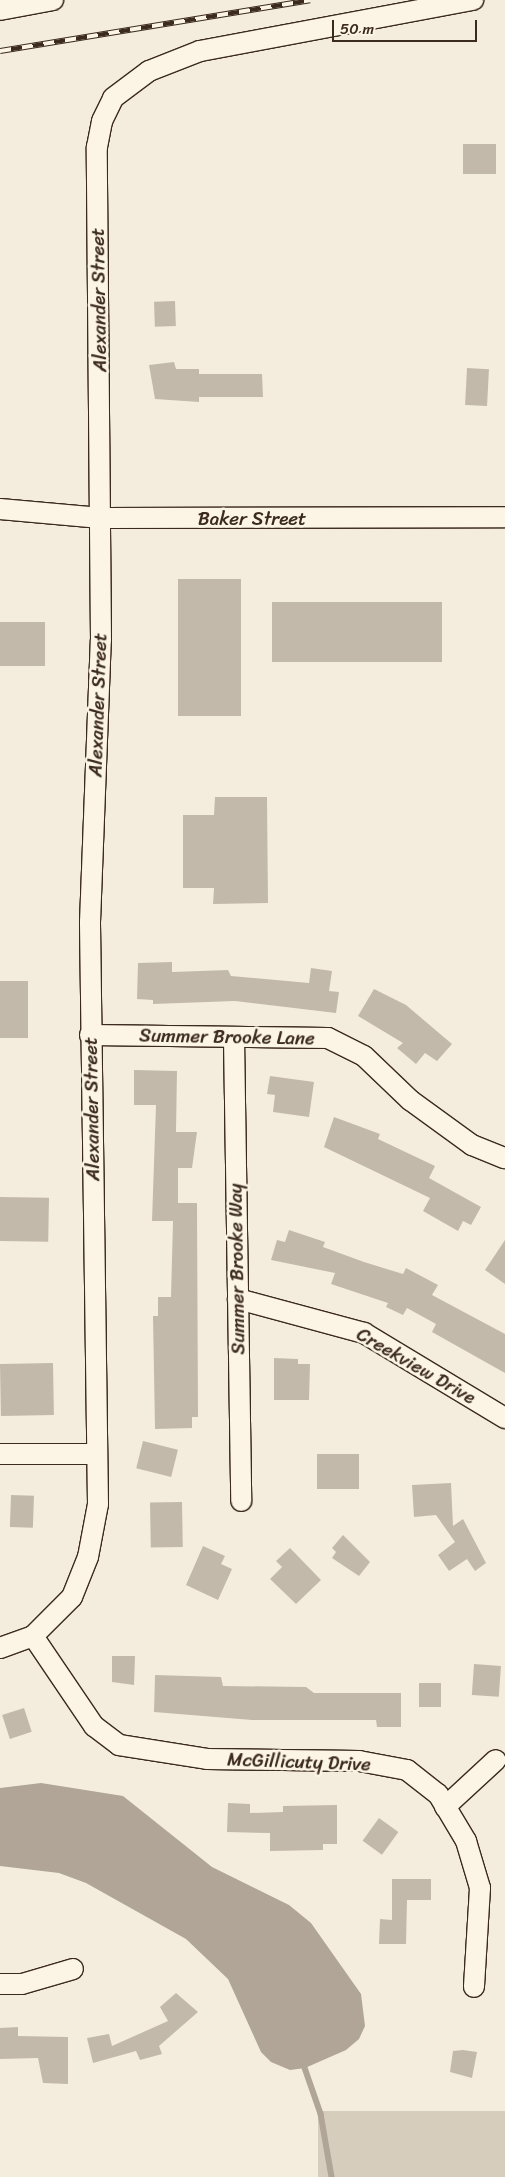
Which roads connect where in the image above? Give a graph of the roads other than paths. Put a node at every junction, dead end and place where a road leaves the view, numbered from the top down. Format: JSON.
{"nodes":[{"id":1,"x":53,"y":0,"type":"edge"},
{"id":2,"x":473,"y":0,"type":"edge"},
{"id":3,"x":0,"y":10,"type":"edge"},
{"id":4,"x":0,"y":509,"type":"edge"},
{"id":5,"x":505,"y":517,"type":"edge"},
{"id":6,"x":101,"y":518,"type":"junction"},
{"id":7,"x":90,"y":1035,"type":"junction"},
{"id":8,"x":234,"y":1038,"type":"junction"},
{"id":9,"x":505,"y":1158,"type":"edge"},
{"id":10,"x":238,"y":1299,"type":"junction"},
{"id":11,"x":505,"y":1418,"type":"edge"},
{"id":12,"x":0,"y":1454,"type":"edge"},
{"id":13,"x":97,"y":1454,"type":"junction"},
{"id":14,"x":240,"y":1501,"type":"dead end"},
{"id":15,"x":33,"y":1636,"type":"junction"},
{"id":16,"x":0,"y":1648,"type":"edge"},
{"id":17,"x":496,"y":1760,"type":"dead end"},
{"id":18,"x":446,"y":1807,"type":"junction"},
{"id":19,"x":73,"y":1969,"type":"dead end"},
{"id":20,"x":0,"y":1984,"type":"edge"},
{"id":21,"x":474,"y":1987,"type":"dead end"}],
"edges":[{"from":1,"to":3,"type":"street"},
{"from":2,"to":6,"type":"street","name":"Alexander Street"},
{"from":4,"to":6,"type":"street","name":"Baker Street"},
{"from":5,"to":6,"type":"street","name":"Baker Street"},
{"from":6,"to":7,"type":"street","name":"Alexander Street"},
{"from":7,"to":8,"type":"street","name":"Summer Brooke Lane"},
{"from":7,"to":13,"type":"street","name":"Alexander Street"},
{"from":8,"to":9,"type":"street","name":"Summer Brooke Lane"},
{"from":8,"to":10,"type":"street","name":"Summer Brooke Way"},
{"from":10,"to":11,"type":"street","name":"Creekview Drive"},
{"from":10,"to":14,"type":"street","name":"Summer Brooke Way"},
{"from":12,"to":13,"type":"street"},
{"from":13,"to":15,"type":"street","name":"Alexander Street"},
{"from":15,"to":16,"type":"street","name":"Alexander Street"},
{"from":15,"to":18,"type":"street","name":"McGillicuty Drive"},
{"from":17,"to":18,"type":"street"},
{"from":18,"to":21,"type":"street","name":"McGillicuty Drive"},
{"from":19,"to":20,"type":"street"}]}
